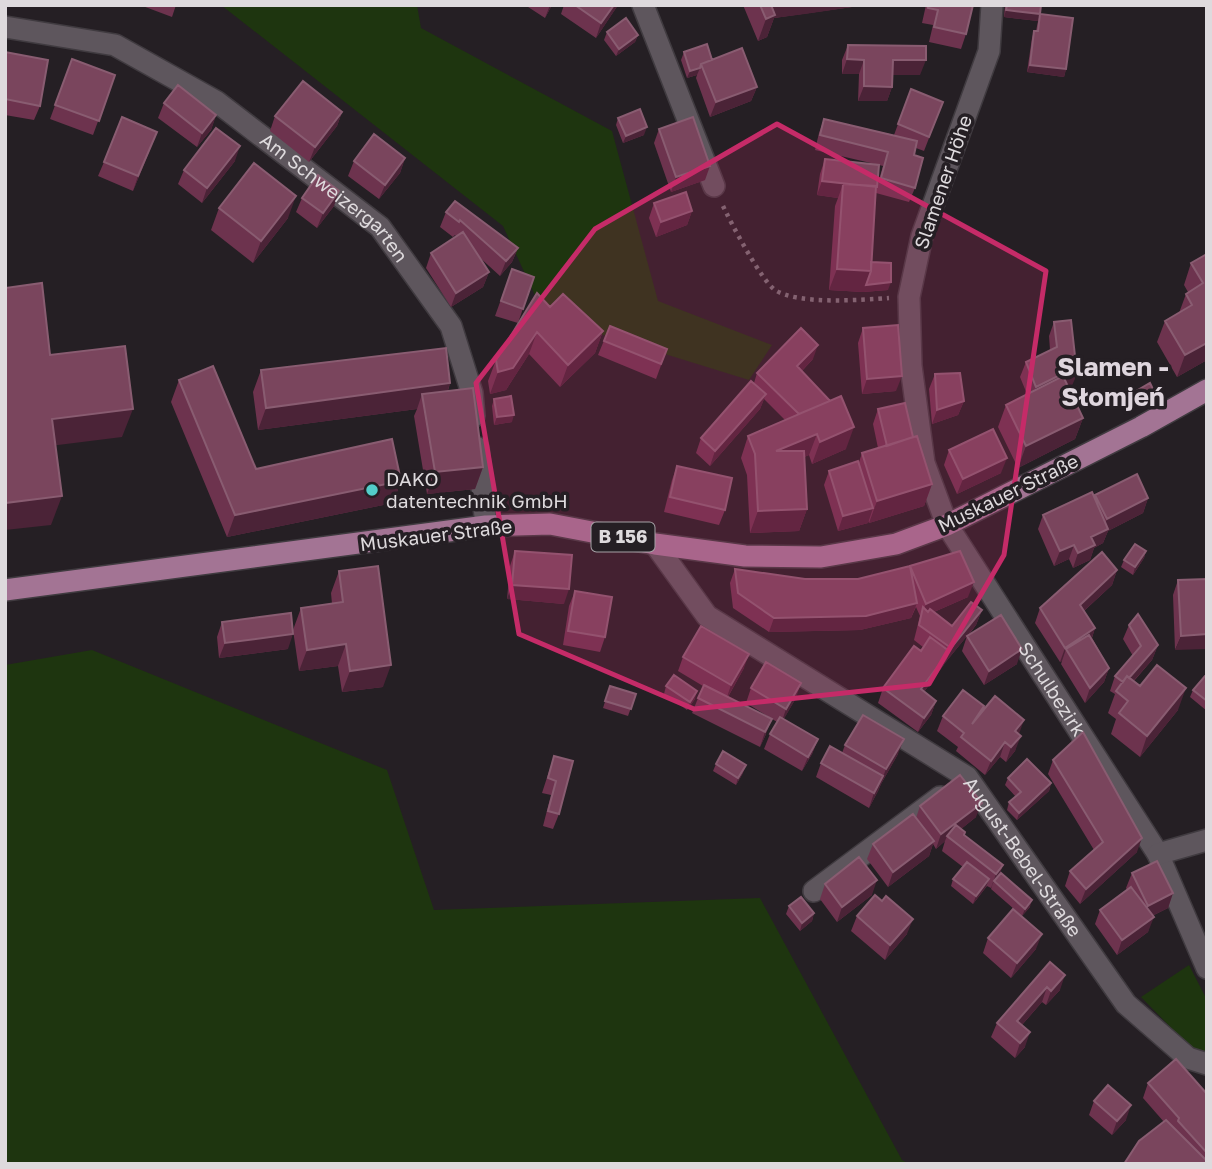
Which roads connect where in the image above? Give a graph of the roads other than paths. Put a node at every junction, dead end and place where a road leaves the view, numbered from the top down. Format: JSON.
{"nodes":[{"id":1,"x":643,"y":5,"type":"edge"},
{"id":2,"x":992,"y":5,"type":"edge"},
{"id":3,"x":5,"y":27,"type":"edge"},
{"id":4,"x":713,"y":186,"type":"dead end"},
{"id":5,"x":1207,"y":390,"type":"edge"},
{"id":6,"x":947,"y":525,"type":"junction"},
{"id":7,"x":486,"y":526,"type":"junction"},
{"id":8,"x":655,"y":544,"type":"junction"},
{"id":9,"x":5,"y":590,"type":"edge"},
{"id":10,"x":967,"y":777,"type":"junction"},
{"id":11,"x":1207,"y":839,"type":"edge"},
{"id":12,"x":1158,"y":854,"type":"junction"},
{"id":13,"x":814,"y":891,"type":"dead end"},
{"id":14,"x":1207,"y":968,"type":"edge"},
{"id":15,"x":1207,"y":1064,"type":"edge"}],
"edges":[{"from":1,"to":4,"type":"street"},
{"from":2,"to":6,"type":"street","name":"Slamener Höhe"},
{"from":3,"to":7,"type":"street","name":"Am Schweizergarten"},
{"from":5,"to":6,"type":"main road","name":"Muskauer Straße","number":"B 156"},
{"from":6,"to":8,"type":"main road","name":"Muskauer Straße","number":"B 156"},
{"from":6,"to":12,"type":"street","name":"Schulbezirk"},
{"from":7,"to":8,"type":"main road","name":"Muskauer Straße","number":"B 156"},
{"from":7,"to":9,"type":"main road","name":"Muskauer Straße","number":"B 156"},
{"from":8,"to":10,"type":"street","name":"August-Bebel-Straße"},
{"from":10,"to":13,"type":"street"},
{"from":10,"to":15,"type":"street","name":"August-Bebel-Straße"},
{"from":11,"to":12,"type":"street"},
{"from":12,"to":14,"type":"street","name":"Schulbezirk"}]}
